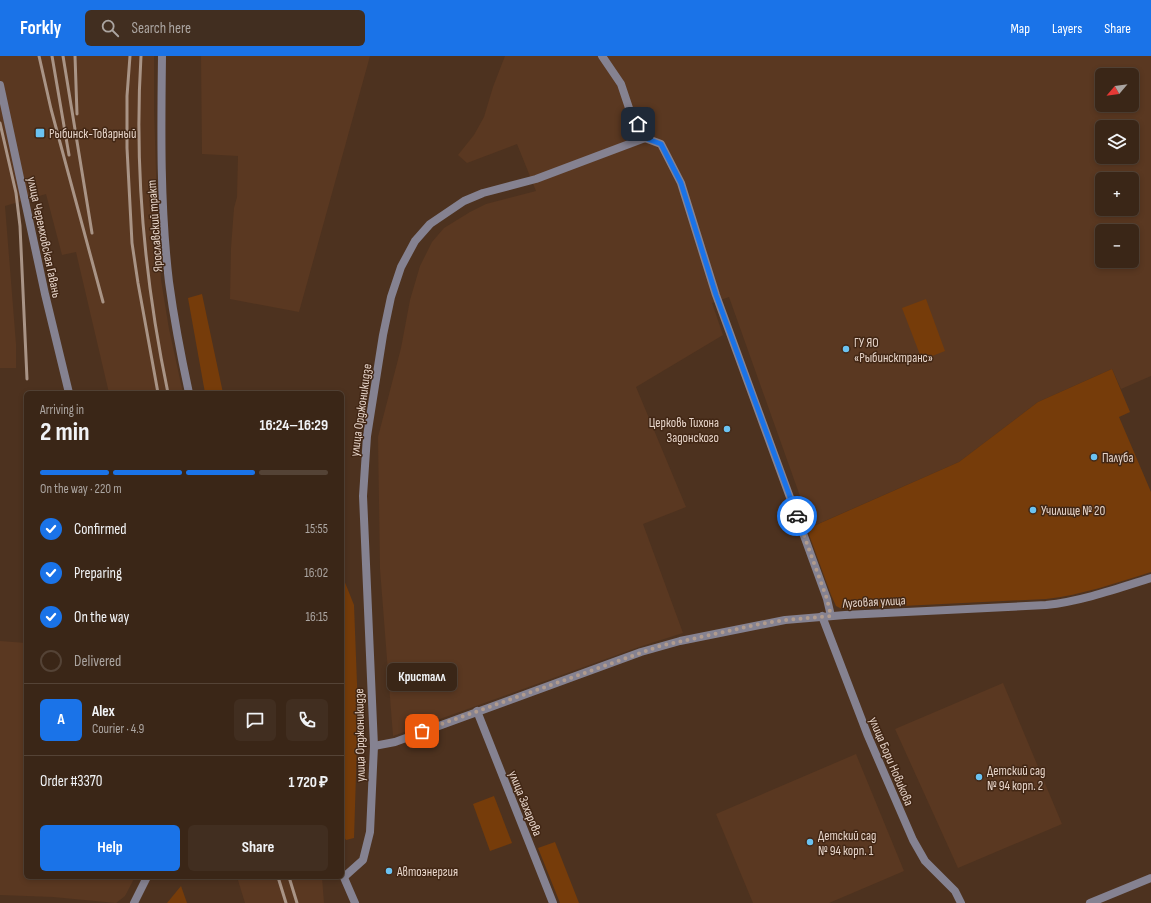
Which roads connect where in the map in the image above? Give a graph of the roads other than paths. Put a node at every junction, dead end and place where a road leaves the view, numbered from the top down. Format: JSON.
{"nodes":[{"id":1,"x":162,"y":56,"type":"edge"},
{"id":2,"x":602,"y":56,"type":"edge"},
{"id":3,"x":0,"y":85,"type":"edge"},
{"id":4,"x":645,"y":138,"type":"junction"},
{"id":5,"x":68,"y":391,"type":"edge"},
{"id":6,"x":189,"y":391,"type":"edge"},
{"id":7,"x":1151,"y":578,"type":"edge"},
{"id":8,"x":822,"y":616,"type":"junction"},
{"id":9,"x":831,"y":616,"type":"junction"},
{"id":10,"x":477,"y":711,"type":"junction"},
{"id":11,"x":374,"y":746,"type":"junction"},
{"id":12,"x":344,"y":874,"type":"edge"},
{"id":13,"x":344,"y":877,"type":"edge"},
{"id":14,"x":1151,"y":878,"type":"edge"},
{"id":15,"x":146,"y":879,"type":"edge"},
{"id":16,"x":134,"y":903,"type":"edge"},
{"id":17,"x":355,"y":903,"type":"edge"},
{"id":18,"x":553,"y":903,"type":"edge"},
{"id":19,"x":962,"y":903,"type":"edge"},
{"id":20,"x":1090,"y":903,"type":"edge"}],
"edges":[{"from":1,"to":6,"type":"street","name":"Ярославский тракт"},
{"from":2,"to":4,"type":"street"},
{"from":3,"to":5,"type":"street","name":"улица Черемховская Гавань"},
{"from":4,"to":9,"type":"street"},
{"from":4,"to":11,"type":"street","name":"улица Орджоникидзе"},
{"from":7,"to":9,"type":"street","name":"Луговая улица"},
{"from":8,"to":9,"type":"street","name":"Луговая улица"},
{"from":8,"to":10,"type":"street","name":"Луговая улица"},
{"from":8,"to":19,"type":"street","name":"улица Бори Новикова"},
{"from":10,"to":11,"type":"street","name":"Луговая улица"},
{"from":10,"to":18,"type":"street","name":"улица Захарова"},
{"from":11,"to":12,"type":"street","name":"улица Орджоникидзе"},
{"from":13,"to":17,"type":"street"},
{"from":14,"to":20,"type":"street"},
{"from":15,"to":16,"type":"street"}]}
